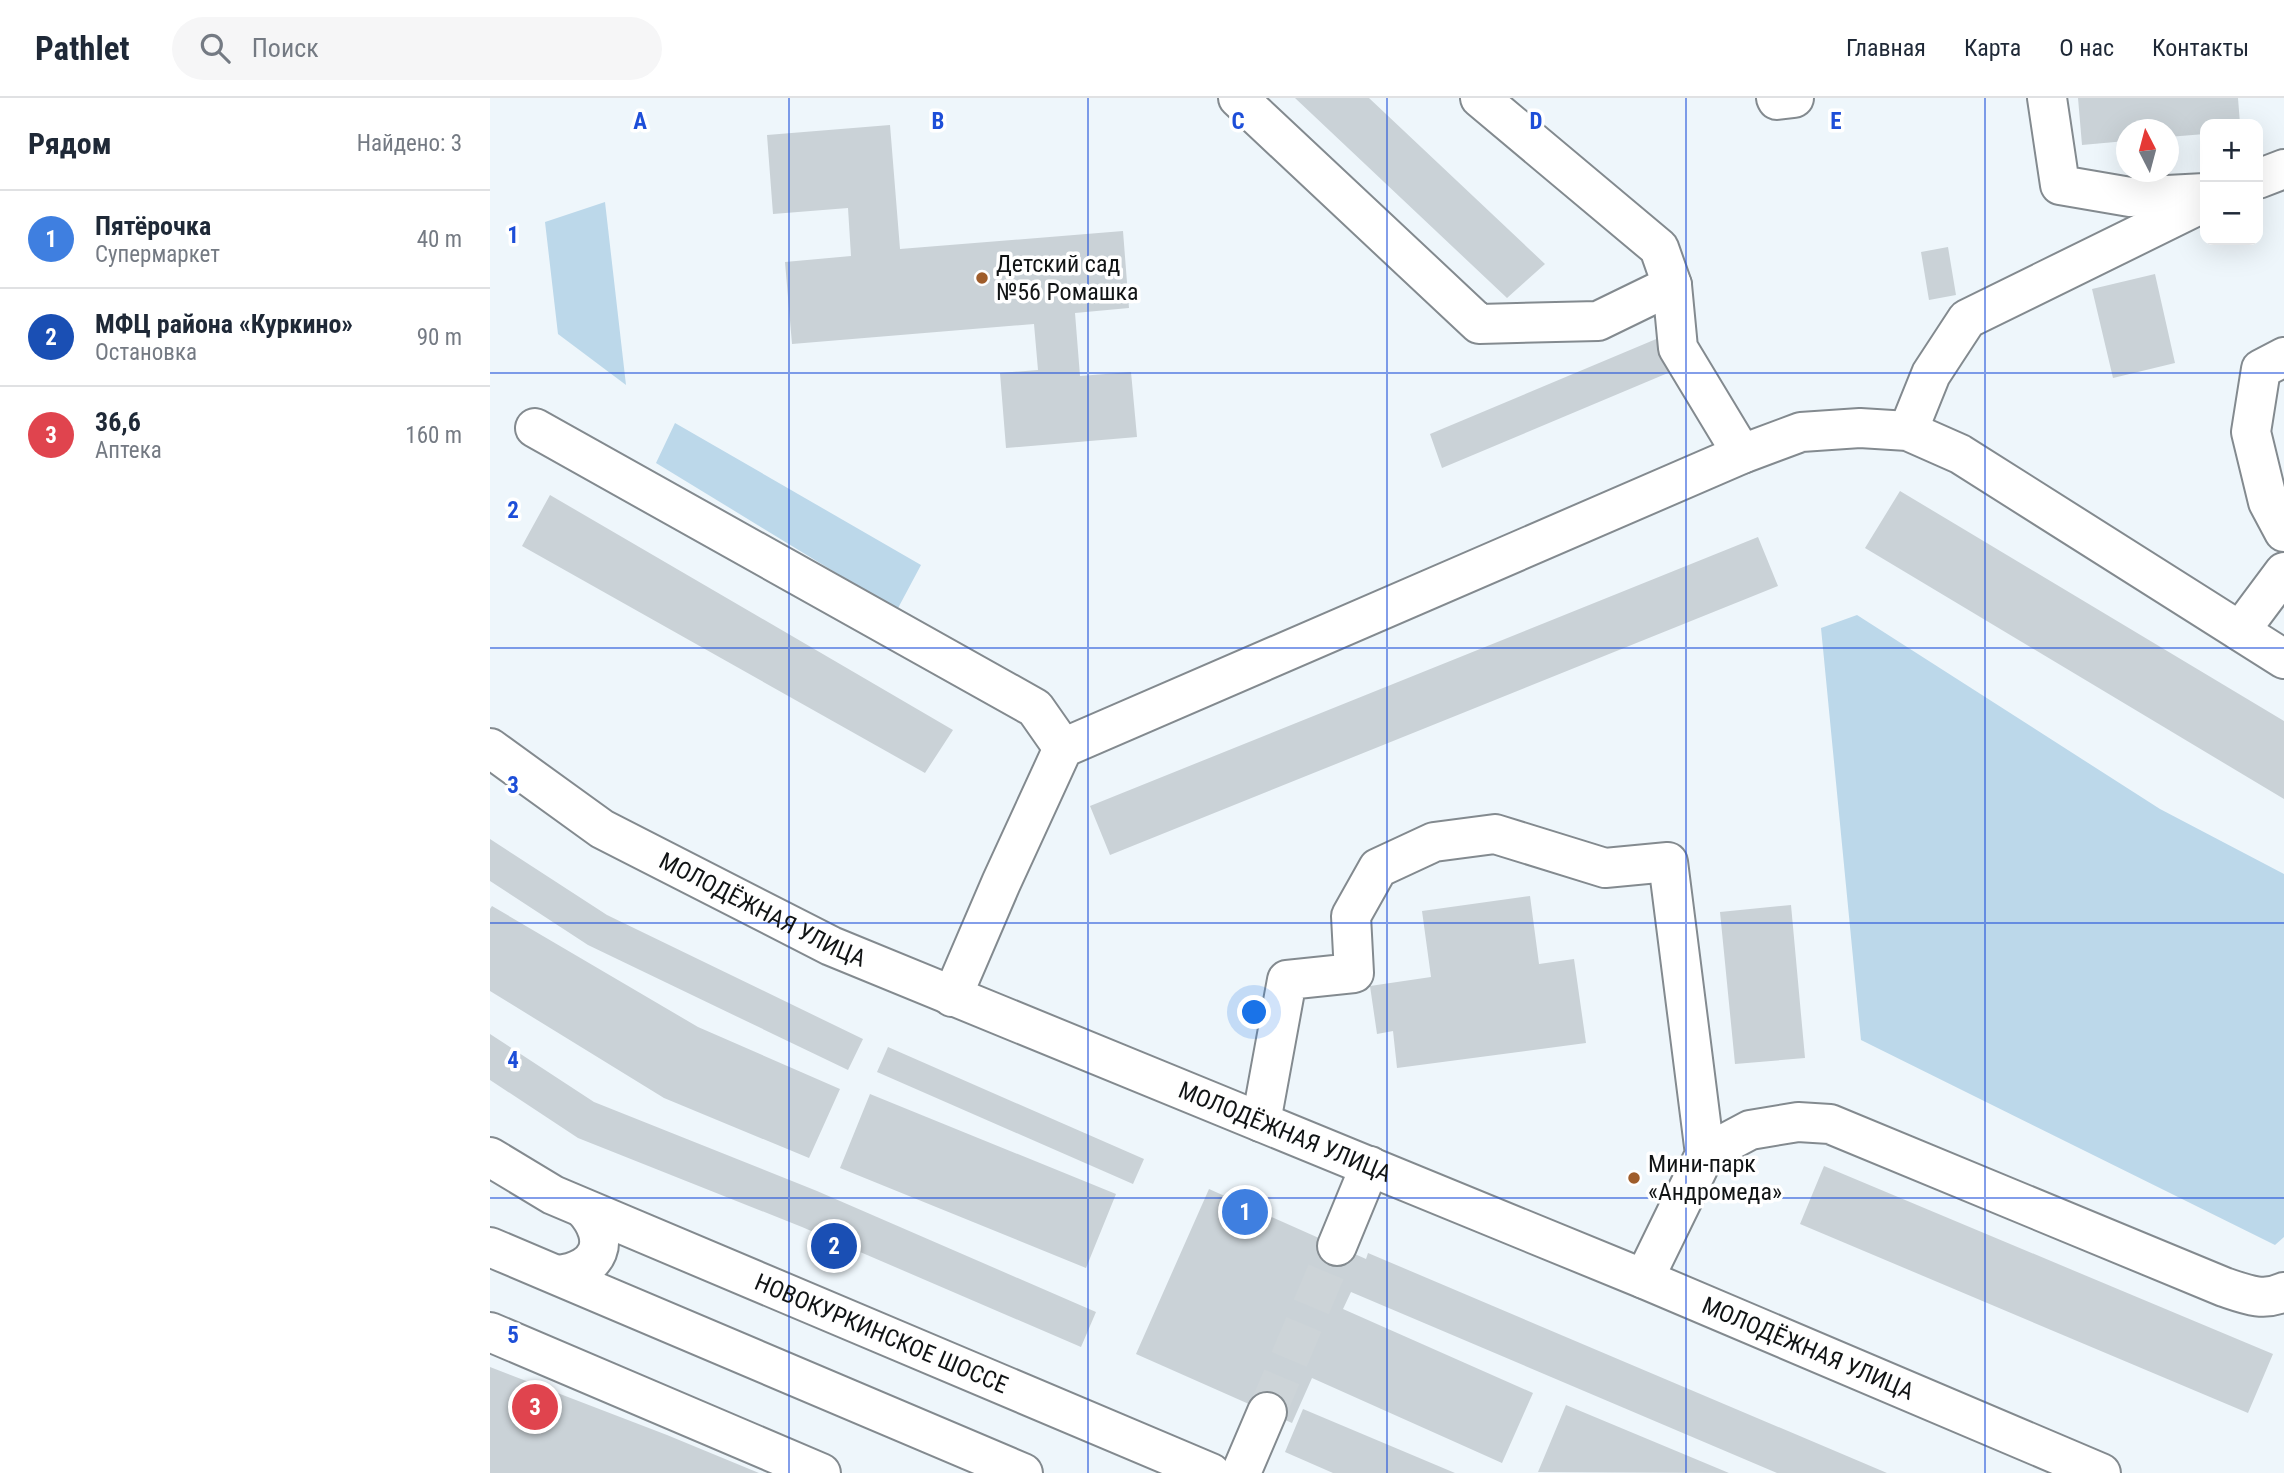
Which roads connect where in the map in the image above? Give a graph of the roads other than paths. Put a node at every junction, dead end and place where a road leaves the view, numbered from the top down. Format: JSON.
{"nodes":[{"id":1,"x":1238,"y":98,"type":"edge"},
{"id":2,"x":1480,"y":98,"type":"edge"},
{"id":3,"x":1776,"y":98,"type":"edge"},
{"id":4,"x":1794,"y":98,"type":"edge"},
{"id":5,"x":2047,"y":98,"type":"edge"},
{"id":6,"x":2284,"y":169,"type":"edge"},
{"id":7,"x":2263,"y":178,"type":"edge"},
{"id":8,"x":2200,"y":193,"type":"edge"},
{"id":9,"x":2200,"y":204,"type":"edge"},
{"id":10,"x":1672,"y":285,"type":"junction"},
{"id":11,"x":2284,"y":357,"type":"edge"},
{"id":12,"x":535,"y":428,"type":"dead end"},
{"id":13,"x":1909,"y":432,"type":"junction"},
{"id":14,"x":1742,"y":454,"type":"junction"},
{"id":15,"x":2284,"y":532,"type":"edge"},
{"id":16,"x":2284,"y":572,"type":"edge"},
{"id":17,"x":2240,"y":631,"type":"junction"},
{"id":18,"x":2284,"y":659,"type":"edge"},
{"id":19,"x":490,"y":748,"type":"edge"},
{"id":20,"x":1063,"y":748,"type":"junction"},
{"id":21,"x":953,"y":997,"type":"junction"},
{"id":22,"x":1261,"y":1122,"type":"junction"},
{"id":23,"x":1705,"y":1154,"type":"junction"},
{"id":24,"x":490,"y":1157,"type":"edge"},
{"id":25,"x":1370,"y":1166,"type":"junction"},
{"id":26,"x":490,"y":1171,"type":"edge"},
{"id":27,"x":569,"y":1202,"type":"junction"},
{"id":28,"x":1336,"y":1246,"type":"tunnel mouth"},
{"id":29,"x":490,"y":1247,"type":"edge"},
{"id":30,"x":558,"y":1275,"type":"junction"},
{"id":31,"x":1644,"y":1279,"type":"junction"},
{"id":32,"x":2284,"y":1292,"type":"edge"},
{"id":33,"x":490,"y":1332,"type":"edge"},
{"id":34,"x":1267,"y":1412,"type":"tunnel mouth"},
{"id":35,"x":821,"y":1473,"type":"edge"},
{"id":36,"x":1023,"y":1473,"type":"edge"},
{"id":37,"x":1211,"y":1473,"type":"edge"},
{"id":38,"x":1241,"y":1473,"type":"edge"},
{"id":39,"x":2101,"y":1473,"type":"edge"}],
"edges":[{"from":1,"to":10,"type":"street"},
{"from":2,"to":10,"type":"street"},
{"from":3,"to":4,"type":"street"},
{"from":5,"to":8,"type":"street"},
{"from":6,"to":7,"type":"street"},
{"from":9,"to":13,"type":"street"},
{"from":10,"to":14,"type":"street"},
{"from":11,"to":15,"type":"street"},
{"from":12,"to":20,"type":"street"},
{"from":13,"to":14,"type":"street"},
{"from":13,"to":17,"type":"street"},
{"from":14,"to":20,"type":"street"},
{"from":16,"to":17,"type":"street"},
{"from":17,"to":18,"type":"street"},
{"from":19,"to":21,"type":"street","name":"МОЛОДЁЖНАЯ УЛИЦА"},
{"from":20,"to":21,"type":"street"},
{"from":21,"to":22,"type":"street","name":"МОЛОДЁЖНАЯ УЛИЦА"},
{"from":22,"to":23,"type":"street"},
{"from":22,"to":25,"type":"street","name":"МОЛОДЁЖНАЯ УЛИЦА"},
{"from":23,"to":31,"type":"street"},
{"from":23,"to":32,"type":"street"},
{"from":24,"to":27,"type":"street"},
{"from":25,"to":28,"type":"street"},
{"from":25,"to":31,"type":"street","name":"МОЛОДЁЖНАЯ УЛИЦА"},
{"from":26,"to":27,"type":"street"},
{"from":27,"to":30,"type":"street"},
{"from":27,"to":37,"type":"street","name":"НОВОКУРКИНСКОЕ ШОССЕ"},
{"from":29,"to":30,"type":"street"},
{"from":30,"to":36,"type":"street"},
{"from":31,"to":39,"type":"street","name":"МОЛОДЁЖНАЯ УЛИЦА"},
{"from":33,"to":35,"type":"street"},
{"from":34,"to":38,"type":"street"}]}
